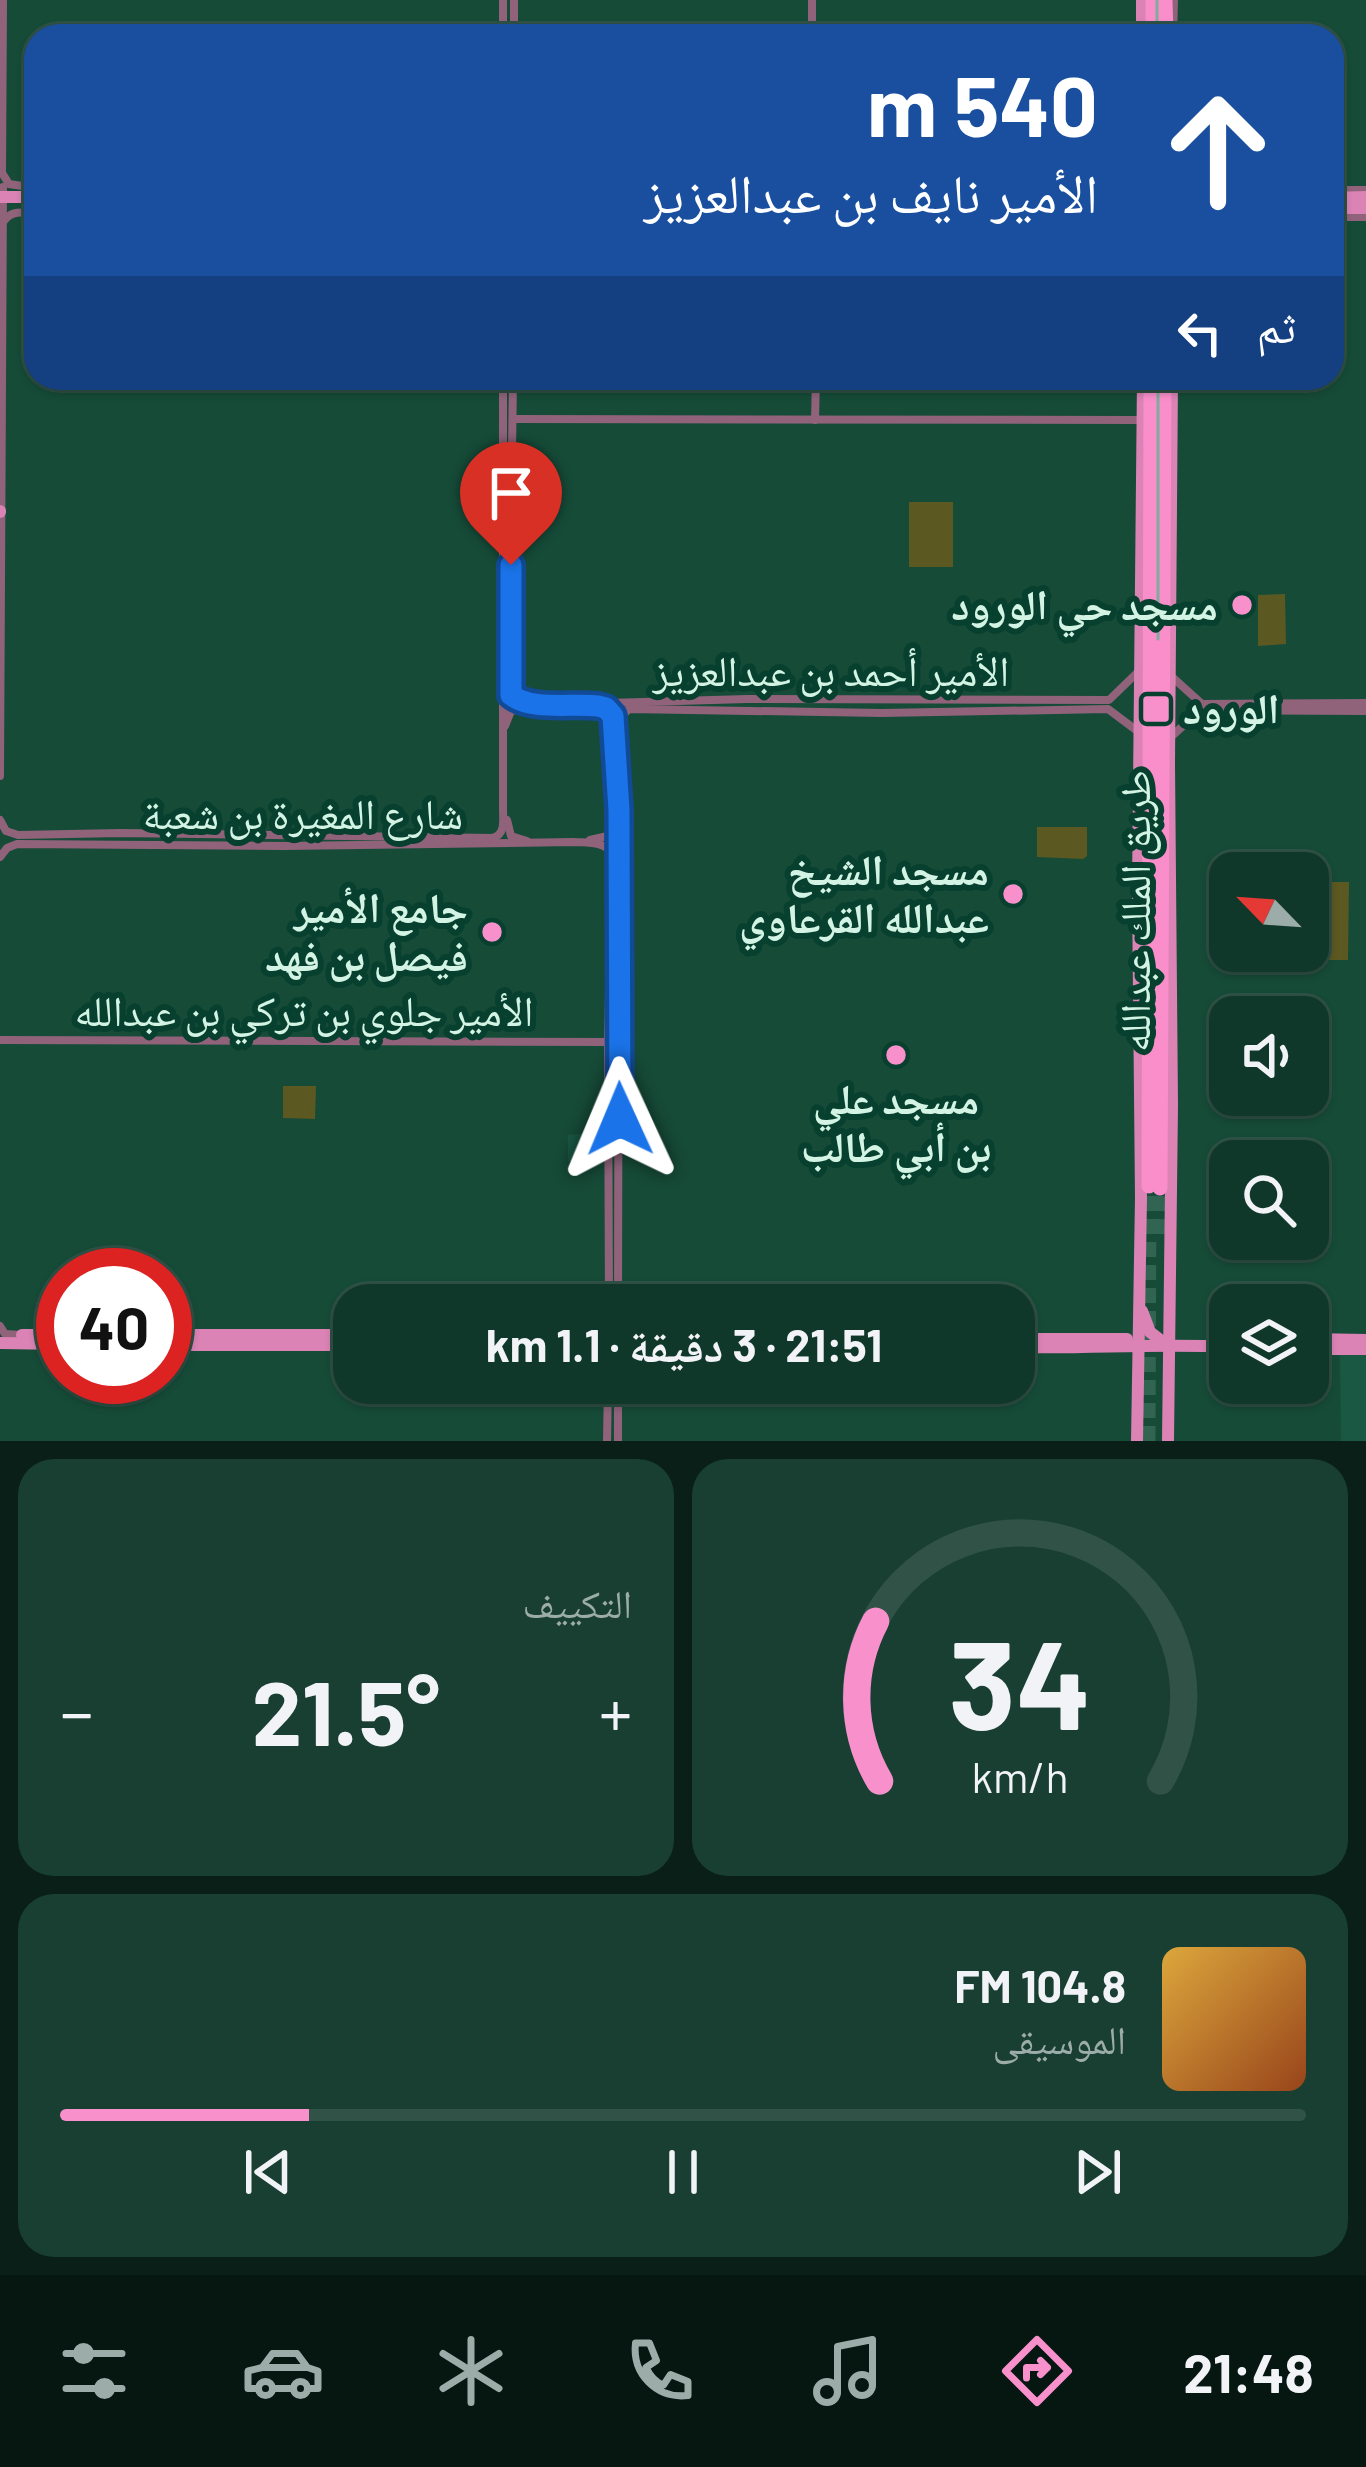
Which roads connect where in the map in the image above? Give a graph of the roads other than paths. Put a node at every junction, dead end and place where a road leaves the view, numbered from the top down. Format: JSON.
{"nodes":[{"id":1,"x":3,"y":0,"type":"edge"},
{"id":2,"x":2,"y":173,"type":"edge"},
{"id":3,"x":24,"y":193,"type":"edge"},
{"id":4,"x":1,"y":200,"type":"edge"},
{"id":5,"x":24,"y":207,"type":"edge"},
{"id":6,"x":2,"y":226,"type":"edge"},
{"id":7,"x":503,"y":390,"type":"edge"},
{"id":8,"x":513,"y":390,"type":"edge"},
{"id":9,"x":816,"y":390,"type":"edge"},
{"id":10,"x":1146,"y":390,"type":"edge"},
{"id":11,"x":1149,"y":390,"type":"edge"},
{"id":12,"x":1167,"y":390,"type":"edge"},
{"id":13,"x":1169,"y":390,"type":"edge"},
{"id":14,"x":513,"y":419,"type":"junction"},
{"id":15,"x":815,"y":420,"type":"junction"},
{"id":16,"x":1143,"y":420,"type":"junction"},
{"id":17,"x":1157,"y":438,"type":"junction"},
{"id":18,"x":1,"y":442,"type":"edge"},
{"id":19,"x":0,"y":512,"type":"edge"},
{"id":20,"x":1156,"y":555,"type":"junction"},
{"id":21,"x":1142,"y":614,"type":"junction"},
{"id":22,"x":1171,"y":640,"type":"junction"},
{"id":23,"x":1142,"y":668,"type":"junction"},
{"id":24,"x":1171,"y":676,"type":"junction"},
{"id":25,"x":581,"y":704,"type":"junction"},
{"id":26,"x":540,"y":705,"type":"junction"},
{"id":27,"x":978,"y":706,"type":"junction"},
{"id":28,"x":1366,"y":707,"type":"edge"},
{"id":29,"x":1141,"y":734,"type":"junction"},
{"id":30,"x":502,"y":737,"type":"junction"},
{"id":31,"x":616,"y":737,"type":"junction"},
{"id":32,"x":1170,"y":738,"type":"junction"},
{"id":33,"x":1169,"y":764,"type":"junction"},
{"id":34,"x":0,"y":776,"type":"edge"},
{"id":35,"x":1141,"y":793,"type":"junction"},
{"id":36,"x":503,"y":808,"type":"junction"},
{"id":37,"x":619,"y":810,"type":"junction"},
{"id":38,"x":0,"y":820,"type":"edge"},
{"id":39,"x":17,"y":839,"type":"junction"},
{"id":40,"x":577,"y":842,"type":"junction"},
{"id":41,"x":536,"y":843,"type":"junction"},
{"id":42,"x":1161,"y":850,"type":"junction"},
{"id":43,"x":0,"y":857,"type":"edge"},
{"id":44,"x":1150,"y":866,"type":"junction"},
{"id":45,"x":1160,"y":970,"type":"junction"},
{"id":46,"x":1149,"y":990,"type":"junction"},
{"id":47,"x":0,"y":1040,"type":"edge"},
{"id":48,"x":608,"y":1042,"type":"junction"},
{"id":49,"x":1169,"y":1160,"type":"junction"},
{"id":50,"x":1141,"y":1161,"type":"junction"},
{"id":51,"x":1150,"y":1191,"type":"junction"},
{"id":52,"x":1168,"y":1210,"type":"junction"},
{"id":53,"x":614,"y":1256,"type":"junction"},
{"id":54,"x":614,"y":1284,"type":"edge"},
{"id":55,"x":1168,"y":1300,"type":"junction"},
{"id":56,"x":1140,"y":1302,"type":"junction"},
{"id":57,"x":0,"y":1326,"type":"edge"},
{"id":58,"x":333,"y":1336,"type":"edge"},
{"id":59,"x":23,"y":1339,"type":"junction"},
{"id":60,"x":36,"y":1339,"type":"edge"},
{"id":61,"x":192,"y":1339,"type":"edge"},
{"id":62,"x":211,"y":1339,"type":"junction"},
{"id":63,"x":1366,"y":1340,"type":"edge"},
{"id":64,"x":0,"y":1342,"type":"edge"},
{"id":65,"x":1154,"y":1342,"type":"junction"},
{"id":66,"x":1192,"y":1342,"type":"junction"},
{"id":67,"x":1209,"y":1342,"type":"edge"},
{"id":68,"x":1035,"y":1343,"type":"edge"},
{"id":69,"x":1329,"y":1343,"type":"edge"},
{"id":70,"x":333,"y":1344,"type":"edge"},
{"id":71,"x":1095,"y":1344,"type":"junction"},
{"id":72,"x":1334,"y":1344,"type":"junction"},
{"id":73,"x":1329,"y":1345,"type":"edge"},
{"id":74,"x":1366,"y":1349,"type":"edge"},
{"id":75,"x":1137,"y":1374,"type":"junction"},
{"id":76,"x":1169,"y":1380,"type":"junction"},
{"id":77,"x":611,"y":1404,"type":"edge"},
{"id":78,"x":615,"y":1404,"type":"edge"},
{"id":79,"x":613,"y":1422,"type":"junction"},
{"id":80,"x":607,"y":1441,"type":"edge"},
{"id":81,"x":618,"y":1441,"type":"edge"},
{"id":82,"x":1137,"y":1441,"type":"edge"},
{"id":83,"x":1168,"y":1441,"type":"edge"}],
"edges":[{"from":1,"to":2,"type":"street"},
{"from":2,"to":3,"type":"street"},
{"from":2,"to":4,"type":"street"},
{"from":4,"to":6,"type":"street"},
{"from":5,"to":6,"type":"street"},
{"from":6,"to":18,"type":"street"},
{"from":7,"to":30,"type":"street"},
{"from":8,"to":14,"type":"street"},
{"from":9,"to":15,"type":"street"},
{"from":10,"to":16,"type":"main road"},
{"from":11,"to":17,"type":"highway","name":"طريق الملك عبدالله"},
{"from":12,"to":17,"type":"highway","name":"طريق الملك عبدالله"},
{"from":13,"to":22,"type":"main road","name":"طريق الملك عبدالله"},
{"from":14,"to":15,"type":"street"},
{"from":14,"to":26,"type":"street","name":"الأمير أحمد بن عبدالعزيز"},
{"from":15,"to":16,"type":"street"},
{"from":16,"to":21,"type":"main road"},
{"from":17,"to":20,"type":"highway","name":"طريق الملك عبدالله"},
{"from":18,"to":19,"type":"street"},
{"from":19,"to":34,"type":"street"},
{"from":20,"to":21,"type":"main road"},
{"from":20,"to":22,"type":"highway"},
{"from":20,"to":42,"type":"highway","name":"طريق الملك عبدالله"},
{"from":20,"to":44,"type":"highway","name":"طريق الملك عبدالله"},
{"from":21,"to":23,"type":"main road"},
{"from":22,"to":24,"type":"main road","name":"طريق الملك عبدالله"},
{"from":23,"to":27,"type":"street","name":"الأمير أحمد بن عبدالعزيز"},
{"from":23,"to":29,"type":"main road"},
{"from":24,"to":28,"type":"street"},
{"from":24,"to":32,"type":"main road","name":"طريق الملك عبدالله"},
{"from":25,"to":26,"type":"street","name":"الأمير أحمد بن عبدالعزيز"},
{"from":25,"to":27,"type":"street","name":"الأمير أحمد بن عبدالعزيز"},
{"from":25,"to":31,"type":"street"},
{"from":26,"to":30,"type":"street"},
{"from":27,"to":29,"type":"street","name":"الأمير أحمد بن عبدالعزيز"},
{"from":27,"to":31,"type":"street","name":"الأمير أحمد بن عبدالعزيز"},
{"from":28,"to":32,"type":"street"},
{"from":29,"to":35,"type":"main road"},
{"from":30,"to":36,"type":"street"},
{"from":31,"to":37,"type":"street"},
{"from":32,"to":33,"type":"main road","name":"طريق الملك عبدالله"},
{"from":33,"to":42,"type":"main road"},
{"from":33,"to":49,"type":"main road","name":"طريق الملك عبدالله"},
{"from":35,"to":44,"type":"highway"},
{"from":35,"to":50,"type":"main road"},
{"from":36,"to":39,"type":"street","name":"شارع المغيرة بن شعبة"},
{"from":36,"to":41,"type":"street"},
{"from":37,"to":40,"type":"street"},
{"from":37,"to":53,"type":"street"},
{"from":38,"to":39,"type":"street"},
{"from":39,"to":41,"type":"street","name":"شارع المغيرة بن شعبة"},
{"from":39,"to":43,"type":"street"},
{"from":40,"to":41,"type":"street","name":"شارع المغيرة بن شعبة"},
{"from":40,"to":48,"type":"street","name":"شارع المغيرة بن شعبة"},
{"from":42,"to":45,"type":"highway","name":"طريق الملك عبدالله"},
{"from":44,"to":46,"type":"highway","name":"طريق الملك عبدالله"},
{"from":45,"to":49,"type":"highway"},
{"from":45,"to":51,"type":"highway","name":"طريق الملك عبدالله"},
{"from":46,"to":50,"type":"main road"},
{"from":46,"to":51,"type":"highway","name":"طريق الملك عبدالله"},
{"from":47,"to":48,"type":"street","name":"الأمير جلوي بن تركي بن عبدالله"},
{"from":48,"to":53,"type":"street"},
{"from":49,"to":52,"type":"main road","name":"طريق الملك عبدالله"},
{"from":50,"to":51,"type":"main road"},
{"from":51,"to":52,"type":"main road"},
{"from":51,"to":56,"type":"main road"},
{"from":52,"to":55,"type":"main road","name":"طريق الملك عبدالله"},
{"from":53,"to":54,"type":"street"},
{"from":55,"to":65,"type":"main road"},
{"from":55,"to":66,"type":"main road"},
{"from":56,"to":65,"type":"main road"},
{"from":56,"to":71,"type":"main road"},
{"from":57,"to":59,"type":"street"},
{"from":58,"to":62,"type":"main road"},
{"from":59,"to":60,"type":"main road"},
{"from":59,"to":64,"type":"main road"},
{"from":61,"to":62,"type":"main road"},
{"from":62,"to":70,"type":"main road"},
{"from":63,"to":72,"type":"main road"},
{"from":65,"to":66,"type":"main road"},
{"from":65,"to":71,"type":"main road"},
{"from":65,"to":75,"type":"main road"},
{"from":65,"to":76,"type":"main road"},
{"from":66,"to":67,"type":"main road"},
{"from":66,"to":76,"type":"main road"},
{"from":68,"to":71,"type":"main road"},
{"from":69,"to":72,"type":"main road"},
{"from":71,"to":75,"type":"main road"},
{"from":72,"to":73,"type":"main road"},
{"from":72,"to":74,"type":"main road"},
{"from":75,"to":82,"type":"main road"},
{"from":76,"to":83,"type":"main road"},
{"from":77,"to":79,"type":"street"},
{"from":78,"to":79,"type":"street"},
{"from":79,"to":80,"type":"street"},
{"from":79,"to":81,"type":"street"}]}
